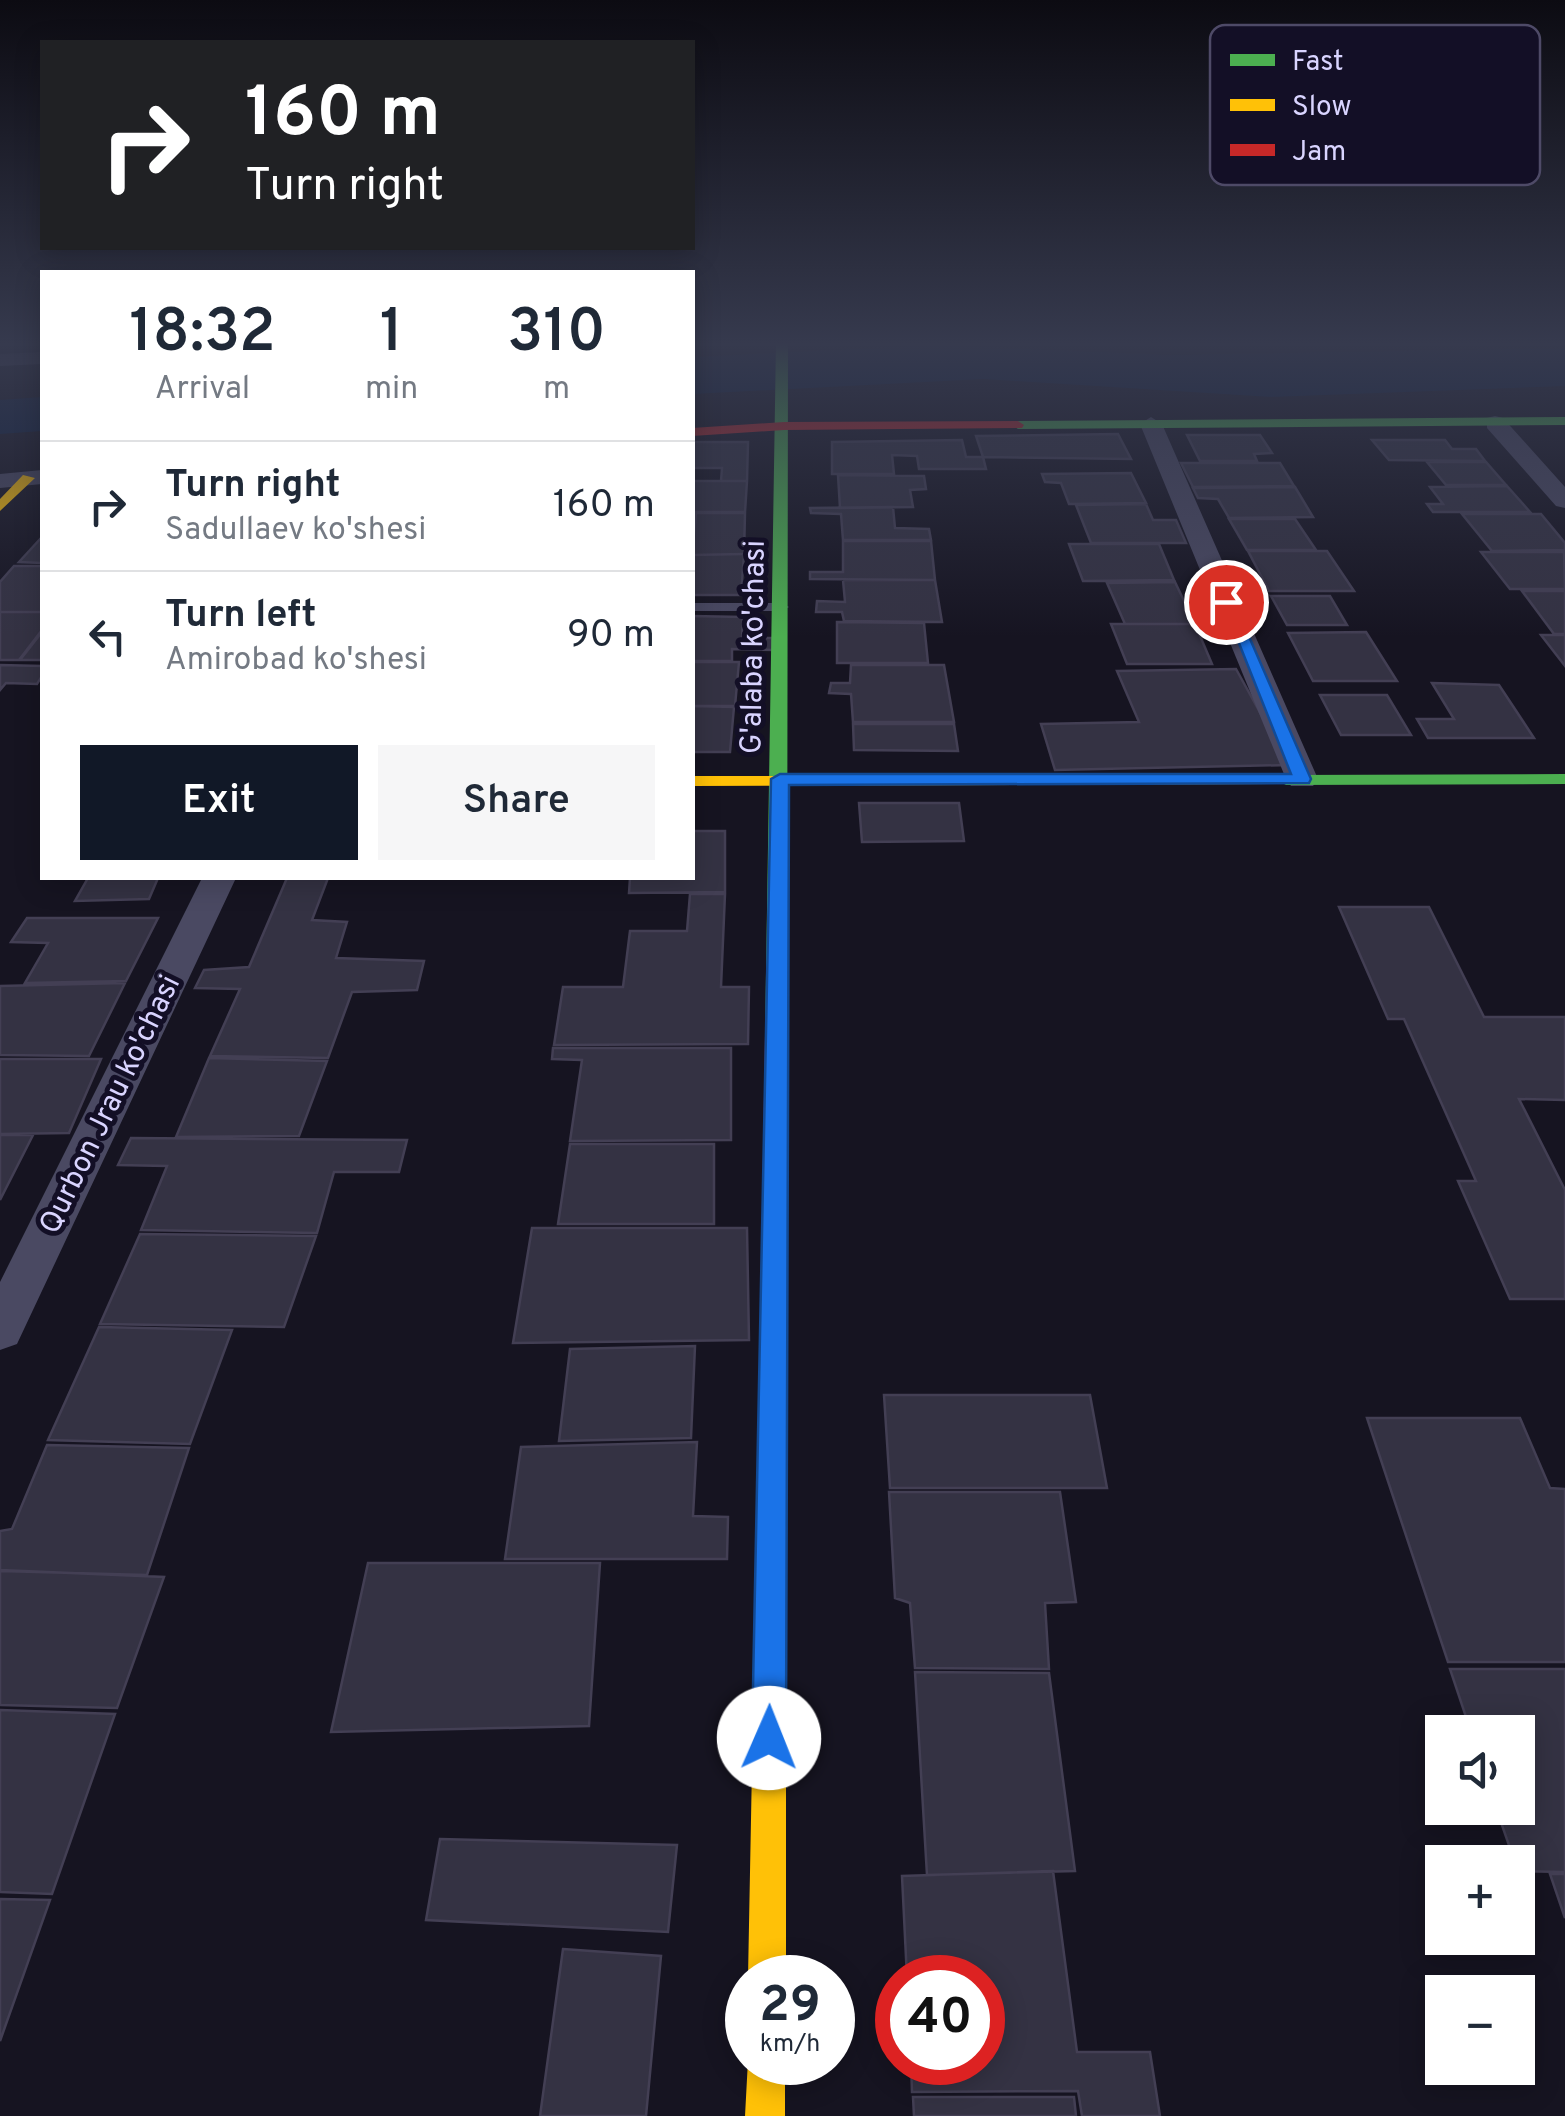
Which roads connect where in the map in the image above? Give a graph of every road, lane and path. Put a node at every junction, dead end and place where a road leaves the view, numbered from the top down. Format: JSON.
{"nodes":[{"id":1,"x":784,"y":440,"type":"edge"},
{"id":2,"x":1158,"y":440,"type":"edge"},
{"id":3,"x":1511,"y":440,"type":"edge"},
{"id":4,"x":35,"y":477,"type":"edge"},
{"id":5,"x":0,"y":481,"type":"edge"},
{"id":6,"x":1565,"y":501,"type":"edge"},
{"id":7,"x":0,"y":507,"type":"edge"},
{"id":8,"x":695,"y":607,"type":"edge"},
{"id":9,"x":782,"y":607,"type":"junction"},
{"id":10,"x":780,"y":779,"type":"junction"},
{"id":11,"x":1302,"y":779,"type":"junction"},
{"id":12,"x":1565,"y":779,"type":"edge"},
{"id":13,"x":695,"y":781,"type":"edge"},
{"id":14,"x":218,"y":880,"type":"edge"},
{"id":15,"x":0,"y":1330,"type":"edge"},
{"id":16,"x":767,"y":1955,"type":"edge"},
{"id":17,"x":766,"y":2085,"type":"edge"},
{"id":18,"x":765,"y":2116,"type":"edge"}],
"edges":[{"from":1,"to":9,"type":"street","name":"G'alaba ko'chasi"},
{"from":2,"to":11,"type":"street"},
{"from":3,"to":6,"type":"street"},
{"from":4,"to":5,"type":"street"},
{"from":4,"to":7,"type":"street"},
{"from":8,"to":9,"type":"lane"},
{"from":9,"to":10,"type":"street","name":"G'alaba ko'chasi"},
{"from":10,"to":11,"type":"street"},
{"from":10,"to":13,"type":"street"},
{"from":10,"to":16,"type":"street","name":"G'alaba ko'chasi"},
{"from":11,"to":12,"type":"street"},
{"from":14,"to":15,"type":"street","name":"Qurbon Jrau ko'chasi"},
{"from":17,"to":18,"type":"street"}]}
